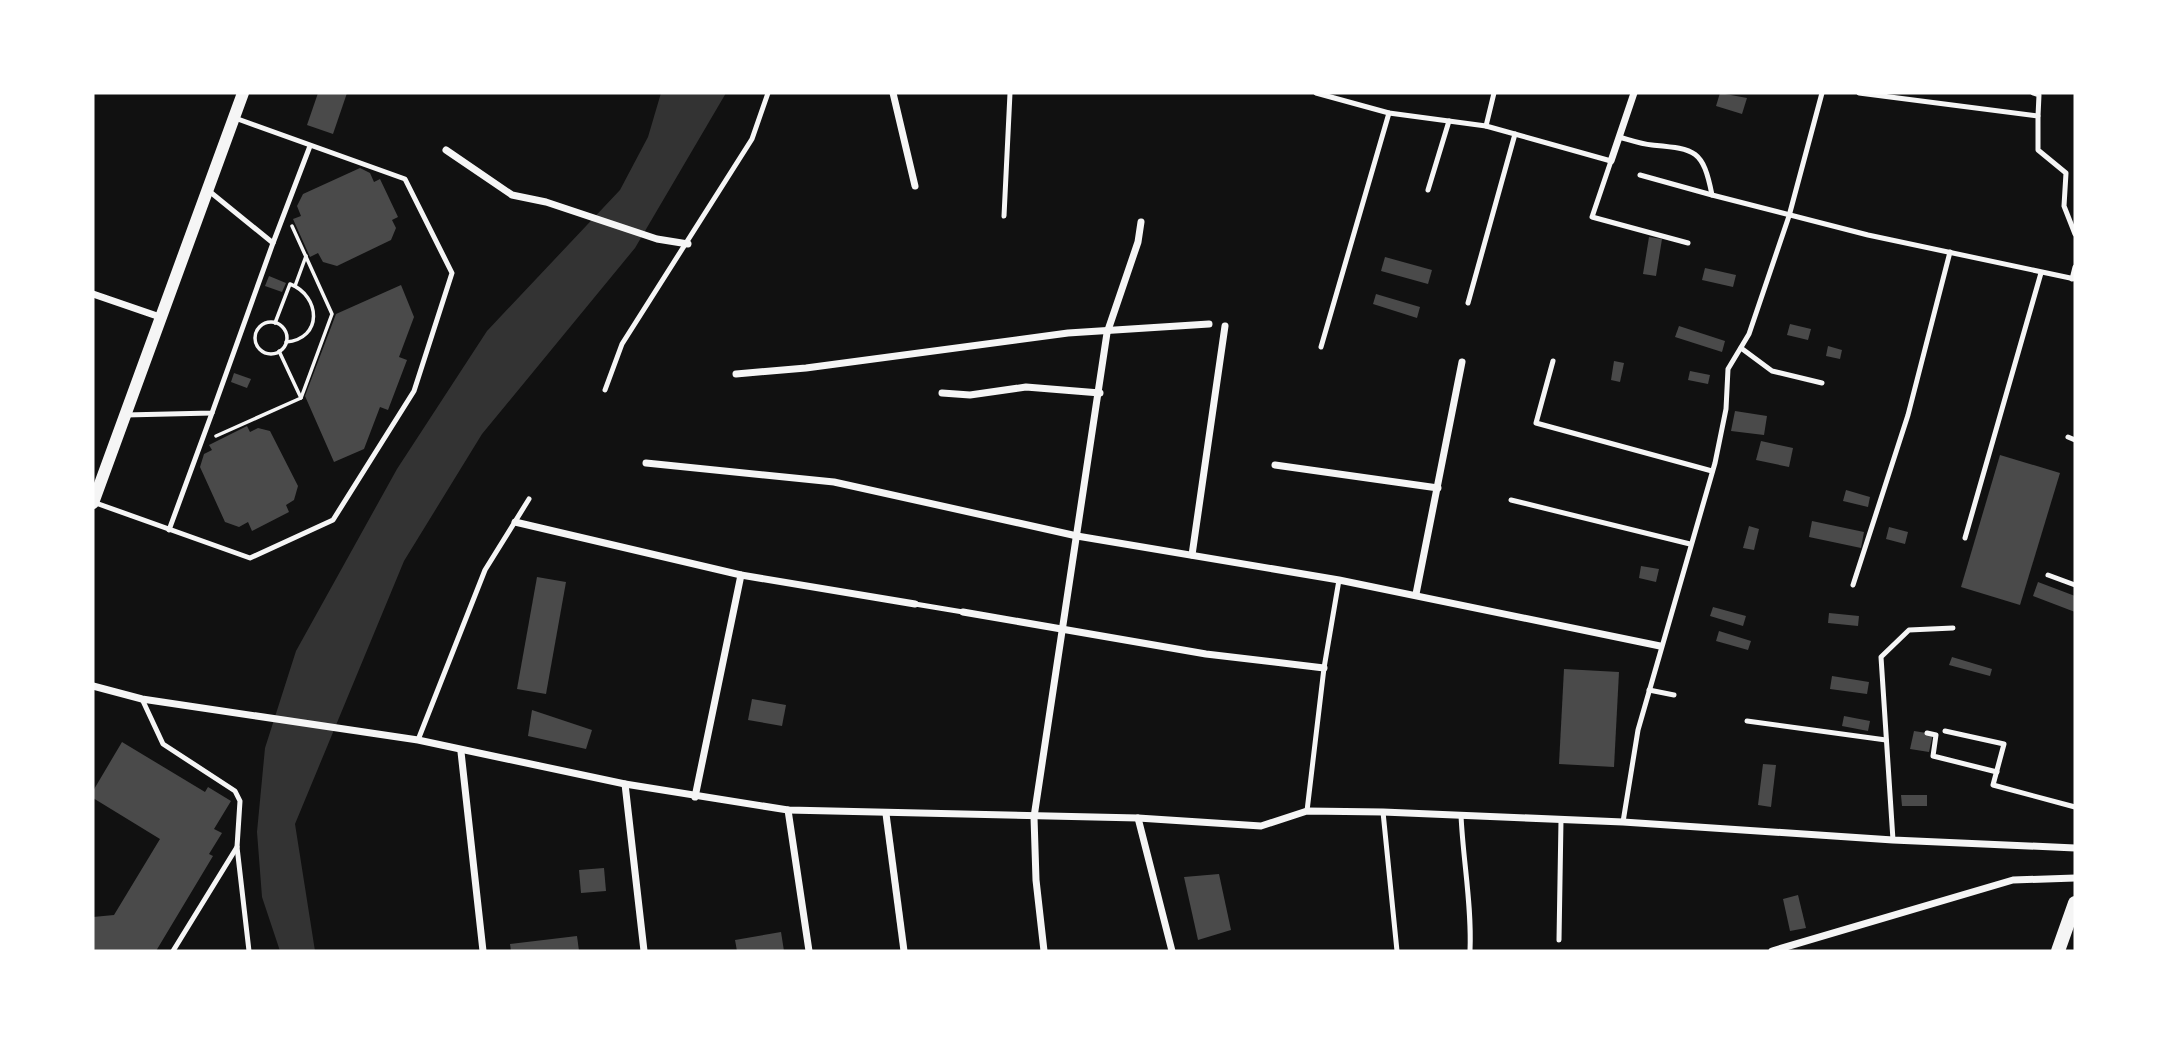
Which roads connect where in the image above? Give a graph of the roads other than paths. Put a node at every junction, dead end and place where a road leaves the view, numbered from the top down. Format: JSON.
{"nodes":[{"id":1,"x":243,"y":93,"type":"edge"},
{"id":2,"x":768,"y":93,"type":"edge"},
{"id":3,"x":893,"y":93,"type":"edge"},
{"id":4,"x":1010,"y":93,"type":"edge"},
{"id":5,"x":1316,"y":93,"type":"edge"},
{"id":6,"x":1494,"y":93,"type":"edge"},
{"id":7,"x":1634,"y":93,"type":"edge"},
{"id":8,"x":1822,"y":93,"type":"edge"},
{"id":9,"x":1859,"y":93,"type":"edge"},
{"id":10,"x":2033,"y":93,"type":"edge"},
{"id":11,"x":1389,"y":113,"type":"junction"},
{"id":12,"x":2038,"y":116,"type":"junction"},
{"id":13,"x":234,"y":118,"type":"junction"},
{"id":14,"x":1449,"y":121,"type":"junction"},
{"id":15,"x":1486,"y":126,"type":"junction"},
{"id":16,"x":1515,"y":134,"type":"junction"},
{"id":17,"x":1619,"y":137,"type":"junction"},
{"id":18,"x":310,"y":145,"type":"junction"},
{"id":19,"x":446,"y":150,"type":"dead end"},
{"id":20,"x":1611,"y":161,"type":"junction"},
{"id":21,"x":1640,"y":175,"type":"dead end"},
{"id":22,"x":915,"y":186,"type":"dead end"},
{"id":23,"x":207,"y":189,"type":"junction"},
{"id":24,"x":1428,"y":190,"type":"dead end"},
{"id":25,"x":1712,"y":195,"type":"junction"},
{"id":26,"x":1004,"y":216,"type":"dead end"},
{"id":27,"x":1788,"y":216,"type":"junction"},
{"id":28,"x":1141,"y":222,"type":"dead end"},
{"id":29,"x":2075,"y":234,"type":"edge"},
{"id":30,"x":273,"y":243,"type":"junction"},
{"id":31,"x":1688,"y":243,"type":"dead end"},
{"id":32,"x":688,"y":244,"type":"junction"},
{"id":33,"x":1950,"y":252,"type":"junction"},
{"id":34,"x":2075,"y":267,"type":"edge"},
{"id":35,"x":2041,"y":273,"type":"junction"},
{"id":36,"x":2074,"y":279,"type":"edge"},
{"id":37,"x":93,"y":293,"type":"edge"},
{"id":38,"x":1468,"y":303,"type":"dead end"},
{"id":39,"x":160,"y":317,"type":"junction"},
{"id":40,"x":1209,"y":324,"type":"dead end"},
{"id":41,"x":1225,"y":326,"type":"dead end"},
{"id":42,"x":1107,"y":333,"type":"junction"},
{"id":43,"x":1321,"y":347,"type":"dead end"},
{"id":44,"x":1741,"y":348,"type":"junction"},
{"id":45,"x":1553,"y":361,"type":"dead end"},
{"id":46,"x":1462,"y":362,"type":"dead end"},
{"id":47,"x":736,"y":374,"type":"dead end"},
{"id":48,"x":1822,"y":383,"type":"dead end"},
{"id":49,"x":605,"y":390,"type":"dead end"},
{"id":50,"x":942,"y":393,"type":"dead end"},
{"id":51,"x":1100,"y":393,"type":"junction"},
{"id":52,"x":212,"y":413,"type":"junction"},
{"id":53,"x":125,"y":415,"type":"junction"},
{"id":54,"x":2068,"y":437,"type":"dead end"},
{"id":55,"x":2075,"y":440,"type":"edge"},
{"id":56,"x":646,"y":463,"type":"dead end"},
{"id":57,"x":1275,"y":464,"type":"dead end"},
{"id":58,"x":1712,"y":471,"type":"junction"},
{"id":59,"x":1438,"y":488,"type":"junction"},
{"id":60,"x":529,"y":499,"type":"dead end"},
{"id":61,"x":1511,"y":500,"type":"dead end"},
{"id":62,"x":93,"y":503,"type":"edge"},
{"id":63,"x":515,"y":522,"type":"junction"},
{"id":64,"x":169,"y":530,"type":"junction"},
{"id":65,"x":1077,"y":536,"type":"junction"},
{"id":66,"x":1965,"y":538,"type":"dead end"},
{"id":67,"x":1690,"y":544,"type":"junction"},
{"id":68,"x":1192,"y":555,"type":"junction"},
{"id":69,"x":741,"y":575,"type":"junction"},
{"id":70,"x":2048,"y":575,"type":"dead end"},
{"id":71,"x":1339,"y":580,"type":"junction"},
{"id":72,"x":1853,"y":584,"type":"dead end"},
{"id":73,"x":2075,"y":585,"type":"edge"},
{"id":74,"x":1416,"y":594,"type":"junction"},
{"id":75,"x":915,"y":604,"type":"joint"},
{"id":76,"x":963,"y":612,"type":"joint"},
{"id":77,"x":1064,"y":628,"type":"junction"},
{"id":78,"x":1953,"y":628,"type":"dead end"},
{"id":79,"x":1660,"y":646,"type":"junction"},
{"id":80,"x":1324,"y":668,"type":"junction"},
{"id":81,"x":93,"y":686,"type":"edge"},
{"id":82,"x":1649,"y":690,"type":"junction"},
{"id":83,"x":1674,"y":695,"type":"dead end"},
{"id":84,"x":142,"y":699,"type":"junction"},
{"id":85,"x":1748,"y":722,"type":"dead end"},
{"id":86,"x":1945,"y":731,"type":"dead end"},
{"id":87,"x":1927,"y":733,"type":"dead end"},
{"id":88,"x":418,"y":740,"type":"junction"},
{"id":89,"x":1886,"y":740,"type":"junction"},
{"id":90,"x":461,"y":752,"type":"junction"},
{"id":91,"x":1997,"y":772,"type":"junction"},
{"id":92,"x":625,"y":785,"type":"junction"},
{"id":93,"x":695,"y":797,"type":"junction"},
{"id":94,"x":2075,"y":807,"type":"edge"},
{"id":95,"x":789,"y":810,"type":"junction"},
{"id":96,"x":1307,"y":811,"type":"junction"},
{"id":97,"x":1383,"y":812,"type":"junction"},
{"id":98,"x":886,"y":814,"type":"junction"},
{"id":99,"x":1461,"y":815,"type":"junction"},
{"id":100,"x":1034,"y":817,"type":"junction"},
{"id":101,"x":1138,"y":818,"type":"junction"},
{"id":102,"x":1561,"y":820,"type":"junction"},
{"id":103,"x":1623,"y":822,"type":"junction"},
{"id":104,"x":1893,"y":840,"type":"junction"},
{"id":105,"x":237,"y":847,"type":"junction"},
{"id":106,"x":2075,"y":848,"type":"edge"},
{"id":107,"x":2075,"y":878,"type":"edge"},
{"id":108,"x":2075,"y":903,"type":"edge"},
{"id":109,"x":1559,"y":940,"type":"dead end"},
{"id":110,"x":173,"y":951,"type":"edge"},
{"id":111,"x":249,"y":951,"type":"edge"},
{"id":112,"x":483,"y":951,"type":"edge"},
{"id":113,"x":645,"y":951,"type":"edge"},
{"id":114,"x":810,"y":951,"type":"edge"},
{"id":115,"x":904,"y":951,"type":"edge"},
{"id":116,"x":1044,"y":951,"type":"edge"},
{"id":117,"x":1172,"y":951,"type":"edge"},
{"id":118,"x":1397,"y":951,"type":"edge"},
{"id":119,"x":1470,"y":951,"type":"edge"},
{"id":120,"x":1772,"y":951,"type":"edge"},
{"id":121,"x":2058,"y":951,"type":"edge"}],
"edges":[{"from":1,"to":13,"type":"street"},
{"from":2,"to":32,"type":"lane"},
{"from":3,"to":22,"type":"street"},
{"from":4,"to":26,"type":"lane"},
{"from":5,"to":11,"type":"lane"},
{"from":6,"to":15,"type":"lane"},
{"from":7,"to":17,"type":"street"},
{"from":8,"to":27,"type":"lane"},
{"from":9,"to":12,"type":"lane"},
{"from":10,"to":12,"type":"lane"},
{"from":11,"to":14,"type":"lane"},
{"from":11,"to":43,"type":"lane"},
{"from":12,"to":29,"type":"lane"},
{"from":13,"to":18,"type":"lane"},
{"from":13,"to":23,"type":"street"},
{"from":14,"to":15,"type":"lane"},
{"from":14,"to":24,"type":"lane"},
{"from":15,"to":16,"type":"lane"},
{"from":16,"to":20,"type":"lane"},
{"from":16,"to":38,"type":"lane"},
{"from":17,"to":20,"type":"street"},
{"from":17,"to":25,"type":"lane"},
{"from":18,"to":30,"type":"lane"},
{"from":18,"to":64,"type":"lane"},
{"from":19,"to":32,"type":"street"},
{"from":20,"to":31,"type":"lane"},
{"from":21,"to":25,"type":"lane"},
{"from":23,"to":30,"type":"lane"},
{"from":23,"to":39,"type":"street"},
{"from":25,"to":27,"type":"lane"},
{"from":27,"to":33,"type":"lane"},
{"from":27,"to":44,"type":"lane"},
{"from":28,"to":42,"type":"street"},
{"from":30,"to":52,"type":"lane"},
{"from":32,"to":49,"type":"lane"},
{"from":33,"to":35,"type":"lane"},
{"from":33,"to":72,"type":"lane"},
{"from":34,"to":36,"type":"lane"},
{"from":35,"to":36,"type":"lane"},
{"from":35,"to":66,"type":"lane"},
{"from":37,"to":39,"type":"street"},
{"from":39,"to":53,"type":"street"},
{"from":40,"to":42,"type":"street"},
{"from":41,"to":68,"type":"street"},
{"from":42,"to":47,"type":"street"},
{"from":42,"to":51,"type":"street"},
{"from":44,"to":48,"type":"lane"},
{"from":44,"to":58,"type":"lane"},
{"from":45,"to":58,"type":"lane"},
{"from":46,"to":59,"type":"street"},
{"from":50,"to":51,"type":"street"},
{"from":51,"to":65,"type":"street"},
{"from":52,"to":53,"type":"lane"},
{"from":52,"to":64,"type":"lane"},
{"from":53,"to":62,"type":"street"},
{"from":54,"to":55,"type":"lane"},
{"from":56,"to":65,"type":"street"},
{"from":57,"to":59,"type":"street"},
{"from":58,"to":67,"type":"lane"},
{"from":59,"to":74,"type":"street"},
{"from":60,"to":63,"type":"lane"},
{"from":61,"to":67,"type":"lane"},
{"from":62,"to":64,"type":"lane"},
{"from":63,"to":69,"type":"street"},
{"from":63,"to":88,"type":"lane"},
{"from":65,"to":68,"type":"street"},
{"from":65,"to":77,"type":"street"},
{"from":67,"to":79,"type":"lane"},
{"from":68,"to":71,"type":"street"},
{"from":69,"to":75,"type":"street"},
{"from":69,"to":93,"type":"street"},
{"from":70,"to":73,"type":"lane"},
{"from":71,"to":74,"type":"street"},
{"from":71,"to":80,"type":"lane"},
{"from":74,"to":79,"type":"street"},
{"from":75,"to":76,"type":"lane"},
{"from":76,"to":77,"type":"street"},
{"from":77,"to":80,"type":"street"},
{"from":77,"to":100,"type":"street"},
{"from":78,"to":89,"type":"lane"},
{"from":79,"to":82,"type":"lane"},
{"from":80,"to":96,"type":"lane"},
{"from":81,"to":84,"type":"street"},
{"from":82,"to":83,"type":"lane"},
{"from":82,"to":103,"type":"lane"},
{"from":84,"to":88,"type":"street"},
{"from":84,"to":105,"type":"lane"},
{"from":85,"to":89,"type":"lane"},
{"from":86,"to":91,"type":"lane"},
{"from":87,"to":91,"type":"lane"},
{"from":88,"to":90,"type":"street"},
{"from":89,"to":104,"type":"lane"},
{"from":90,"to":92,"type":"street"},
{"from":90,"to":112,"type":"street"},
{"from":91,"to":94,"type":"lane"},
{"from":92,"to":93,"type":"street"},
{"from":92,"to":113,"type":"street"},
{"from":93,"to":95,"type":"street"},
{"from":95,"to":98,"type":"street"},
{"from":95,"to":114,"type":"street"},
{"from":96,"to":97,"type":"street"},
{"from":96,"to":101,"type":"street"},
{"from":97,"to":99,"type":"street"},
{"from":97,"to":118,"type":"lane"},
{"from":98,"to":100,"type":"street"},
{"from":98,"to":115,"type":"street"},
{"from":99,"to":102,"type":"street"},
{"from":99,"to":119,"type":"lane"},
{"from":100,"to":101,"type":"street"},
{"from":100,"to":116,"type":"street"},
{"from":101,"to":117,"type":"street"},
{"from":102,"to":103,"type":"street"},
{"from":102,"to":109,"type":"lane"},
{"from":103,"to":104,"type":"street"},
{"from":104,"to":106,"type":"street"},
{"from":105,"to":110,"type":"lane"},
{"from":105,"to":111,"type":"lane"},
{"from":107,"to":120,"type":"street"},
{"from":108,"to":121,"type":"main road"}]}
